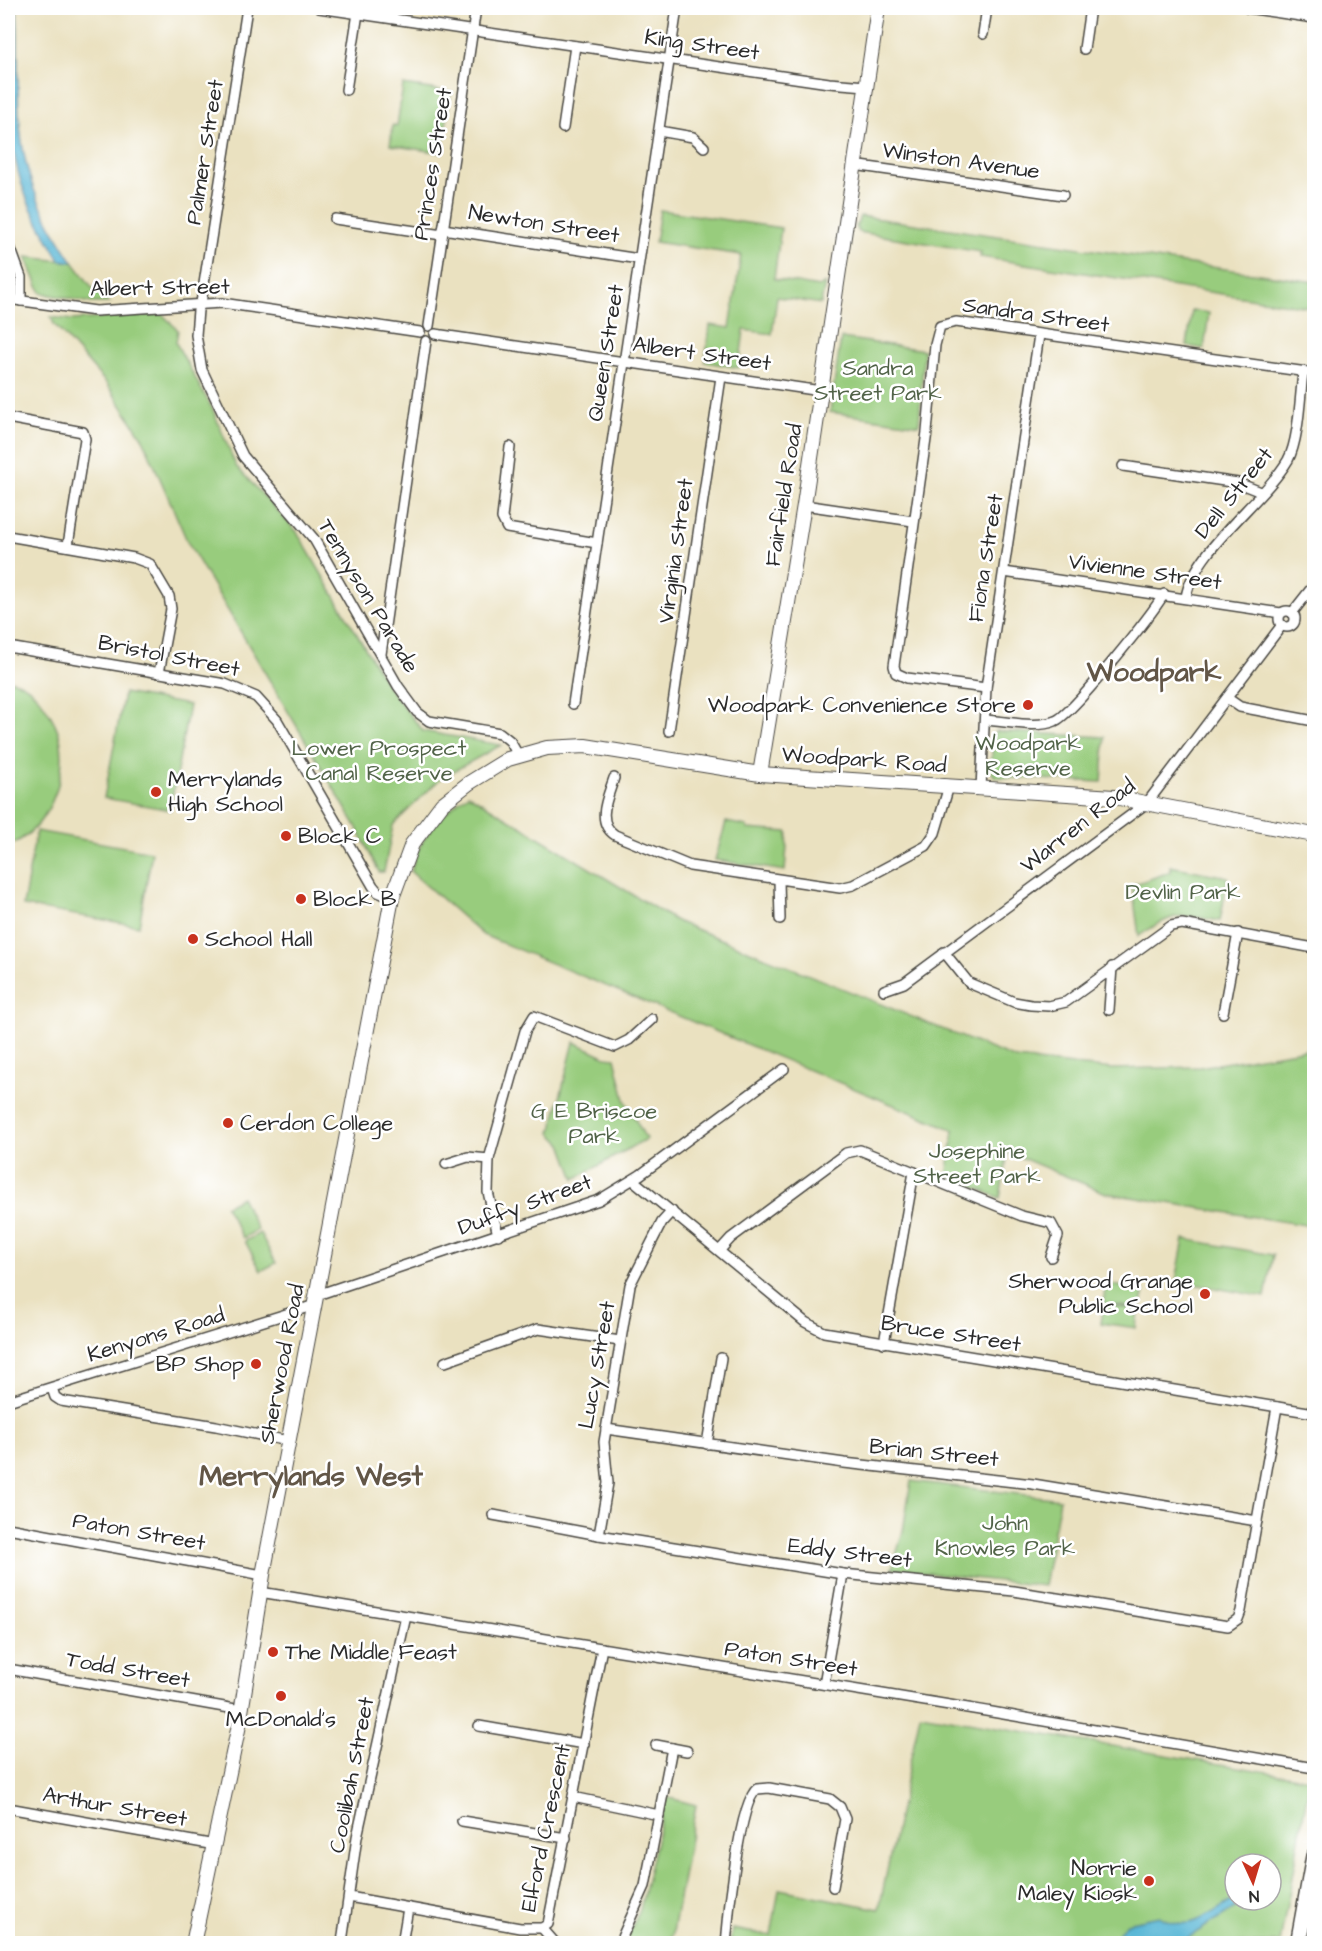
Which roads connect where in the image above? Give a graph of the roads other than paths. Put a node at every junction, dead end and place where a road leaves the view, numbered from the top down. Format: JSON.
{"nodes":[{"id":1,"x":247,"y":8,"type":"edge"},
{"id":2,"x":319,"y":8,"type":"edge"},
{"id":3,"x":476,"y":8,"type":"edge"},
{"id":4,"x":677,"y":8,"type":"edge"},
{"id":5,"x":878,"y":8,"type":"edge"},
{"id":6,"x":987,"y":8,"type":"edge"},
{"id":7,"x":1090,"y":8,"type":"edge"},
{"id":8,"x":1247,"y":8,"type":"edge"},
{"id":9,"x":358,"y":13,"type":"junction"},
{"id":10,"x":1314,"y":18,"type":"edge"},
{"id":11,"x":473,"y":30,"type":"junction"},
{"id":12,"x":983,"y":34,"type":"dead end"},
{"id":13,"x":575,"y":46,"type":"junction"},
{"id":14,"x":1084,"y":49,"type":"dead end"},
{"id":15,"x":669,"y":60,"type":"junction"},
{"id":16,"x":866,"y":86,"type":"junction"},
{"id":17,"x":346,"y":90,"type":"dead end"},
{"id":18,"x":562,"y":128,"type":"dead end"},
{"id":19,"x":658,"y":131,"type":"junction"},
{"id":20,"x":704,"y":147,"type":"dead end"},
{"id":21,"x":854,"y":165,"type":"junction"},
{"id":22,"x":1063,"y":195,"type":"dead end"},
{"id":23,"x":335,"y":219,"type":"dead end"},
{"id":24,"x":443,"y":232,"type":"junction"},
{"id":25,"x":8,"y":241,"type":"edge"},
{"id":26,"x":639,"y":258,"type":"junction"},
{"id":27,"x":8,"y":299,"type":"edge"},
{"id":28,"x":21,"y":301,"type":"junction"},
{"id":29,"x":201,"y":303,"type":"junction"},
{"id":30,"x":432,"y":330,"type":"junction"},
{"id":31,"x":420,"y":332,"type":"junction"},
{"id":32,"x":1039,"y":335,"type":"junction"},
{"id":33,"x":426,"y":341,"type":"junction"},
{"id":34,"x":624,"y":363,"type":"junction"},
{"id":35,"x":1303,"y":373,"type":"junction"},
{"id":36,"x":1314,"y":373,"type":"edge"},
{"id":37,"x":721,"y":377,"type":"junction"},
{"id":38,"x":821,"y":391,"type":"junction"},
{"id":39,"x":8,"y":418,"type":"edge"},
{"id":40,"x":510,"y":447,"type":"dead end"},
{"id":41,"x":1123,"y":466,"type":"dead end"},
{"id":42,"x":1261,"y":492,"type":"junction"},
{"id":43,"x":804,"y":505,"type":"junction"},
{"id":44,"x":913,"y":521,"type":"junction"},
{"id":45,"x":8,"y":536,"type":"edge"},
{"id":46,"x":597,"y":543,"type":"junction"},
{"id":47,"x":68,"y":545,"type":"junction"},
{"id":48,"x":1004,"y":572,"type":"junction"},
{"id":49,"x":1314,"y":585,"type":"edge"},
{"id":50,"x":1164,"y":594,"type":"junction"},
{"id":51,"x":1186,"y":597,"type":"junction"},
{"id":52,"x":1281,"y":613,"type":"junction"},
{"id":53,"x":1292,"y":613,"type":"junction"},
{"id":54,"x":1282,"y":625,"type":"junction"},
{"id":55,"x":8,"y":647,"type":"edge"},
{"id":56,"x":381,"y":654,"type":"junction"},
{"id":57,"x":159,"y":673,"type":"junction"},
{"id":58,"x":986,"y":688,"type":"junction"},
{"id":59,"x":1227,"y":698,"type":"junction"},
{"id":60,"x":573,"y":704,"type":"dead end"},
{"id":61,"x":985,"y":720,"type":"junction"},
{"id":62,"x":1314,"y":721,"type":"edge"},
{"id":63,"x":669,"y":731,"type":"dead end"},
{"id":64,"x":516,"y":752,"type":"junction"},
{"id":65,"x":760,"y":774,"type":"junction"},
{"id":66,"x":614,"y":777,"type":"dead end"},
{"id":67,"x":949,"y":786,"type":"junction"},
{"id":68,"x":981,"y":788,"type":"junction"},
{"id":69,"x":1147,"y":803,"type":"junction"},
{"id":70,"x":1314,"y":835,"type":"edge"},
{"id":71,"x":779,"y":880,"type":"junction"},
{"id":72,"x":392,"y":898,"type":"junction"},
{"id":73,"x":780,"y":919,"type":"dead end"},
{"id":74,"x":1238,"y":933,"type":"junction"},
{"id":75,"x":1314,"y":948,"type":"edge"},
{"id":76,"x":944,"y":952,"type":"junction"},
{"id":77,"x":1112,"y":967,"type":"junction"},
{"id":78,"x":884,"y":990,"type":"dead end"},
{"id":79,"x":1109,"y":1010,"type":"dead end"},
{"id":80,"x":1223,"y":1013,"type":"dead end"},
{"id":81,"x":652,"y":1019,"type":"dead end"},
{"id":82,"x":784,"y":1069,"type":"dead end"},
{"id":83,"x":489,"y":1159,"type":"junction"},
{"id":84,"x":446,"y":1164,"type":"dead end"},
{"id":85,"x":914,"y":1172,"type":"junction"},
{"id":86,"x":633,"y":1180,"type":"junction"},
{"id":87,"x":672,"y":1212,"type":"junction"},
{"id":88,"x":498,"y":1235,"type":"junction"},
{"id":89,"x":720,"y":1250,"type":"junction"},
{"id":90,"x":1051,"y":1257,"type":"dead end"},
{"id":91,"x":316,"y":1300,"type":"junction"},
{"id":92,"x":620,"y":1341,"type":"junction"},
{"id":93,"x":884,"y":1343,"type":"junction"},
{"id":94,"x":721,"y":1358,"type":"dead end"},
{"id":95,"x":445,"y":1362,"type":"dead end"},
{"id":96,"x":52,"y":1388,"type":"junction"},
{"id":97,"x":8,"y":1401,"type":"edge"},
{"id":98,"x":1277,"y":1407,"type":"junction"},
{"id":99,"x":1314,"y":1413,"type":"edge"},
{"id":100,"x":606,"y":1429,"type":"junction"},
{"id":101,"x":288,"y":1441,"type":"junction"},
{"id":102,"x":707,"y":1444,"type":"junction"},
{"id":103,"x":493,"y":1515,"type":"dead end"},
{"id":104,"x":1257,"y":1521,"type":"junction"},
{"id":105,"x":8,"y":1528,"type":"edge"},
{"id":106,"x":599,"y":1535,"type":"junction"},
{"id":107,"x":843,"y":1574,"type":"junction"},
{"id":108,"x":263,"y":1575,"type":"junction"},
{"id":109,"x":260,"y":1592,"type":"junction"},
{"id":110,"x":406,"y":1616,"type":"junction"},
{"id":111,"x":602,"y":1648,"type":"junction"},
{"id":112,"x":8,"y":1669,"type":"edge"},
{"id":113,"x":824,"y":1684,"type":"junction"},
{"id":114,"x":241,"y":1710,"type":"junction"},
{"id":115,"x":479,"y":1726,"type":"dead end"},
{"id":116,"x":584,"y":1744,"type":"junction"},
{"id":117,"x":656,"y":1745,"type":"dead end"},
{"id":118,"x":672,"y":1748,"type":"junction"},
{"id":119,"x":687,"y":1751,"type":"dead end"},
{"id":120,"x":1314,"y":1768,"type":"edge"},
{"id":121,"x":573,"y":1797,"type":"junction"},
{"id":122,"x":850,"y":1802,"type":"dead end"},
{"id":123,"x":8,"y":1808,"type":"edge"},
{"id":124,"x":841,"y":1808,"type":"junction"},
{"id":125,"x":659,"y":1815,"type":"junction"},
{"id":126,"x":462,"y":1821,"type":"dead end"},
{"id":127,"x":566,"y":1838,"type":"junction"},
{"id":128,"x":215,"y":1845,"type":"junction"},
{"id":129,"x":1314,"y":1856,"type":"edge"},
{"id":130,"x":833,"y":1887,"type":"dead end"},
{"id":131,"x":350,"y":1897,"type":"junction"},
{"id":132,"x":408,"y":1908,"type":"junction"},
{"id":133,"x":542,"y":1928,"type":"junction"},
{"id":134,"x":342,"y":1942,"type":"edge"},
{"id":135,"x":194,"y":1944,"type":"edge"},
{"id":136,"x":402,"y":1944,"type":"edge"},
{"id":137,"x":556,"y":1944,"type":"edge"},
{"id":138,"x":619,"y":1944,"type":"edge"},
{"id":139,"x":726,"y":1944,"type":"edge"},
{"id":140,"x":1298,"y":1944,"type":"edge"}],
"edges":[{"from":1,"to":29,"type":"street","name":"Palmer Street"},
{"from":2,"to":9,"type":"street","name":"King Street"},
{"from":3,"to":11,"type":"street","name":"Princes Street"},
{"from":4,"to":15,"type":"street","name":"Queen Street"},
{"from":5,"to":16,"type":"main road","name":"Fairfield Road"},
{"from":6,"to":12,"type":"street"},
{"from":7,"to":14,"type":"street"},
{"from":8,"to":10,"type":"street"},
{"from":9,"to":11,"type":"street","name":"King Street"},
{"from":9,"to":17,"type":"street"},
{"from":11,"to":13,"type":"street","name":"King Street"},
{"from":11,"to":24,"type":"street","name":"Princes Street"},
{"from":13,"to":15,"type":"street","name":"King Street"},
{"from":13,"to":18,"type":"street"},
{"from":15,"to":16,"type":"street","name":"King Street"},
{"from":15,"to":19,"type":"street","name":"Queen Street"},
{"from":16,"to":21,"type":"main road","name":"Fairfield Road"},
{"from":19,"to":20,"type":"street"},
{"from":19,"to":26,"type":"street","name":"Queen Street"},
{"from":21,"to":22,"type":"street","name":"Winston Avenue"},
{"from":21,"to":38,"type":"main road","name":"Fairfield Road"},
{"from":23,"to":24,"type":"street","name":"Newton Street"},
{"from":24,"to":26,"type":"street","name":"Newton Street"},
{"from":24,"to":30,"type":"street","name":"Princes Street"},
{"from":25,"to":28,"type":"street"},
{"from":26,"to":34,"type":"street","name":"Queen Street"},
{"from":27,"to":28,"type":"street","name":"Albert Street"},
{"from":28,"to":29,"type":"street","name":"Albert Street"},
{"from":29,"to":31,"type":"street","name":"Albert Street"},
{"from":29,"to":56,"type":"street","name":"Tennyson Parade"},
{"from":30,"to":31,"type":"street"},
{"from":30,"to":33,"type":"street"},
{"from":30,"to":34,"type":"street","name":"Albert Street"},
{"from":31,"to":33,"type":"street"},
{"from":32,"to":35,"type":"street","name":"Sandra Street"},
{"from":32,"to":44,"type":"street","name":"Sandra Street"},
{"from":32,"to":48,"type":"street","name":"Fiona Street"},
{"from":33,"to":56,"type":"street"},
{"from":34,"to":37,"type":"street","name":"Albert Street"},
{"from":34,"to":46,"type":"street","name":"Queen Street"},
{"from":35,"to":36,"type":"street","name":"Sandra Street"},
{"from":35,"to":42,"type":"street","name":"Dell Street"},
{"from":37,"to":38,"type":"street","name":"Albert Street"},
{"from":37,"to":63,"type":"street","name":"Virginia Street"},
{"from":38,"to":43,"type":"main road","name":"Fairfield Road"},
{"from":39,"to":47,"type":"street"},
{"from":40,"to":46,"type":"street"},
{"from":41,"to":42,"type":"street"},
{"from":42,"to":51,"type":"street","name":"Dell Street"},
{"from":43,"to":44,"type":"street"},
{"from":43,"to":65,"type":"main road","name":"Fairfield Road"},
{"from":44,"to":58,"type":"street","name":"Sandra Street"},
{"from":45,"to":47,"type":"street"},
{"from":46,"to":60,"type":"street","name":"Queen Street"},
{"from":47,"to":57,"type":"street"},
{"from":48,"to":50,"type":"street","name":"Vivienne Street"},
{"from":48,"to":58,"type":"street","name":"Fiona Street"},
{"from":49,"to":53,"type":"street"},
{"from":50,"to":51,"type":"street","name":"Vivienne Street"},
{"from":50,"to":61,"type":"street"},
{"from":51,"to":52,"type":"street","name":"Vivienne Street"},
{"from":52,"to":53,"type":"street"},
{"from":52,"to":54,"type":"street"},
{"from":53,"to":54,"type":"street"},
{"from":54,"to":59,"type":"street","name":"Warren Road"},
{"from":55,"to":57,"type":"street","name":"Bristol Street"},
{"from":56,"to":64,"type":"street","name":"Tennyson Parade"},
{"from":57,"to":72,"type":"street","name":"Bristol Street"},
{"from":58,"to":61,"type":"street","name":"Fiona Street"},
{"from":59,"to":62,"type":"street"},
{"from":59,"to":69,"type":"street","name":"Warren Road"},
{"from":61,"to":68,"type":"street","name":"Fiona Street"},
{"from":64,"to":65,"type":"main road","name":"Woodpark Road"},
{"from":64,"to":72,"type":"main road","name":"Sherwood Road"},
{"from":65,"to":67,"type":"main road","name":"Woodpark Road"},
{"from":66,"to":71,"type":"street"},
{"from":67,"to":68,"type":"main road","name":"Woodpark Road"},
{"from":67,"to":71,"type":"street"},
{"from":68,"to":69,"type":"main road","name":"Woodpark Road"},
{"from":69,"to":70,"type":"main road","name":"Woodpark Road"},
{"from":69,"to":76,"type":"street","name":"Warren Road"},
{"from":71,"to":73,"type":"street"},
{"from":72,"to":91,"type":"main road","name":"Sherwood Road"},
{"from":74,"to":75,"type":"street"},
{"from":74,"to":77,"type":"street"},
{"from":74,"to":80,"type":"street"},
{"from":76,"to":77,"type":"street"},
{"from":76,"to":78,"type":"street","name":"Warren Road"},
{"from":77,"to":79,"type":"street"},
{"from":81,"to":83,"type":"street"},
{"from":82,"to":86,"type":"street","name":"Duffy Street"},
{"from":83,"to":84,"type":"street"},
{"from":83,"to":88,"type":"street"},
{"from":85,"to":89,"type":"street"},
{"from":85,"to":90,"type":"street"},
{"from":85,"to":93,"type":"street"},
{"from":86,"to":87,"type":"street","name":"Bruce Street"},
{"from":86,"to":88,"type":"street","name":"Duffy Street"},
{"from":87,"to":89,"type":"street","name":"Bruce Street"},
{"from":87,"to":92,"type":"street","name":"Lucy Street"},
{"from":88,"to":91,"type":"street","name":"Duffy Street"},
{"from":89,"to":93,"type":"street","name":"Bruce Street"},
{"from":91,"to":96,"type":"street","name":"Kenyons Road"},
{"from":91,"to":101,"type":"main road","name":"Sherwood Road"},
{"from":92,"to":95,"type":"street"},
{"from":92,"to":100,"type":"street","name":"Lucy Street"},
{"from":93,"to":98,"type":"street","name":"Bruce Street"},
{"from":94,"to":102,"type":"street"},
{"from":96,"to":97,"type":"street","name":"Kenyons Road"},
{"from":96,"to":101,"type":"street"},
{"from":98,"to":99,"type":"street","name":"Bruce Street"},
{"from":98,"to":104,"type":"street","name":"Eddy Street"},
{"from":100,"to":102,"type":"street","name":"Brian Street"},
{"from":100,"to":106,"type":"street","name":"Lucy Street"},
{"from":101,"to":108,"type":"main road","name":"Sherwood Road"},
{"from":102,"to":104,"type":"street","name":"Brian Street"},
{"from":103,"to":106,"type":"street","name":"Eddy Street"},
{"from":104,"to":107,"type":"street","name":"Eddy Street"},
{"from":105,"to":108,"type":"street","name":"Paton Street"},
{"from":106,"to":107,"type":"street","name":"Eddy Street"},
{"from":107,"to":113,"type":"street"},
{"from":108,"to":109,"type":"main road","name":"Sherwood Road"},
{"from":109,"to":110,"type":"street","name":"Paton Street"},
{"from":109,"to":114,"type":"main road","name":"Sherwood Road"},
{"from":110,"to":111,"type":"street","name":"Paton Street"},
{"from":110,"to":131,"type":"street","name":"Coolibah Street"},
{"from":111,"to":113,"type":"street","name":"Paton Street"},
{"from":111,"to":116,"type":"street","name":"Elford Crescent"},
{"from":112,"to":114,"type":"street","name":"Todd Street"},
{"from":113,"to":120,"type":"street","name":"Paton Street"},
{"from":114,"to":128,"type":"main road","name":"Sherwood Road"},
{"from":115,"to":116,"type":"street"},
{"from":116,"to":121,"type":"street","name":"Elford Crescent"},
{"from":117,"to":118,"type":"street"},
{"from":118,"to":119,"type":"street"},
{"from":118,"to":125,"type":"street"},
{"from":121,"to":125,"type":"street"},
{"from":121,"to":127,"type":"street","name":"Elford Crescent"},
{"from":122,"to":124,"type":"street"},
{"from":123,"to":128,"type":"street","name":"Arthur Street"},
{"from":124,"to":130,"type":"street"},
{"from":124,"to":139,"type":"street"},
{"from":125,"to":138,"type":"street"},
{"from":126,"to":127,"type":"street"},
{"from":127,"to":133,"type":"street","name":"Elford Crescent"},
{"from":128,"to":135,"type":"main road","name":"Sherwood Road"},
{"from":129,"to":140,"type":"highway"},
{"from":131,"to":132,"type":"street","name":"Elford Crescent"},
{"from":131,"to":134,"type":"street","name":"Coolibah Street"},
{"from":132,"to":133,"type":"street","name":"Elford Crescent"},
{"from":132,"to":136,"type":"street"},
{"from":133,"to":137,"type":"street"}]}
